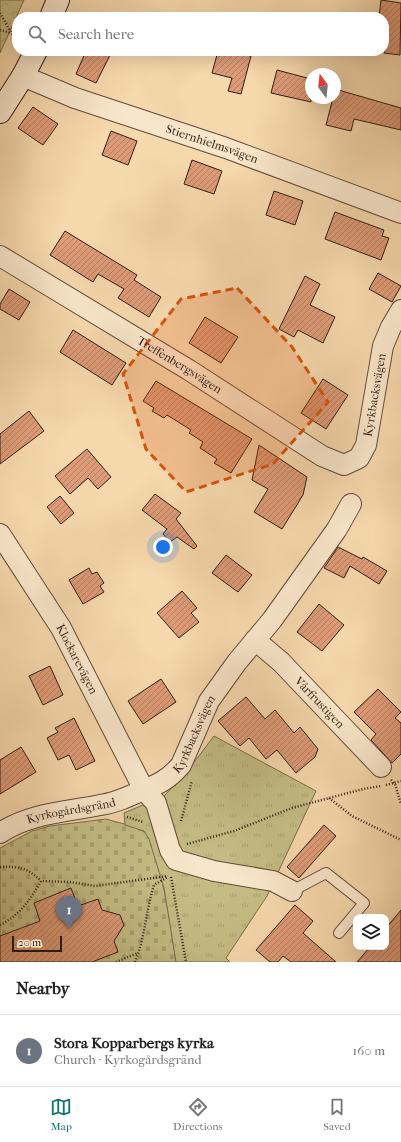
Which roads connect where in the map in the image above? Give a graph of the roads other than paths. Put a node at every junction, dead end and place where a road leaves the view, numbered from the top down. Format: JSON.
{"nodes":[{"id":1,"x":58,"y":0,"type":"edge"},
{"id":2,"x":53,"y":12,"type":"edge"},
{"id":3,"x":33,"y":56,"type":"edge"},
{"id":4,"x":23,"y":76,"type":"junction"},
{"id":5,"x":0,"y":112,"type":"edge"},
{"id":6,"x":401,"y":213,"type":"edge"},
{"id":7,"x":0,"y":256,"type":"edge"},
{"id":8,"x":401,"y":310,"type":"edge"},
{"id":9,"x":359,"y":458,"type":"joint"},
{"id":10,"x":351,"y":504,"type":"dead end"},
{"id":11,"x":0,"y":534,"type":"edge"},
{"id":12,"x":256,"y":640,"type":"junction"},
{"id":13,"x":381,"y":767,"type":"road end"},
{"id":14,"x":144,"y":790,"type":"junction"},
{"id":15,"x":0,"y":833,"type":"edge"},
{"id":16,"x":292,"y":891,"type":"joint"},
{"id":17,"x":340,"y":933,"type":"dead end"}],
"edges":[{"from":1,"to":2,"type":"street"},
{"from":3,"to":4,"type":"street"},
{"from":4,"to":5,"type":"street"},
{"from":4,"to":6,"type":"street","name":"Stiernhielmsvägen"},
{"from":7,"to":9,"type":"street","name":"Treffenbergsvägen"},
{"from":8,"to":9,"type":"street","name":"Kyrkbacksvägen"},
{"from":10,"to":12,"type":"street","name":"Kyrkbacksvägen"},
{"from":11,"to":14,"type":"street","name":"Klockarevägen"},
{"from":12,"to":13,"type":"street","name":"Vårfrustigen"},
{"from":12,"to":14,"type":"street","name":"Kyrkbacksvägen"},
{"from":14,"to":15,"type":"street","name":"Kyrkogårdsgränd"},
{"from":14,"to":16,"type":"street"},
{"from":16,"to":17,"type":"lane"}]}
